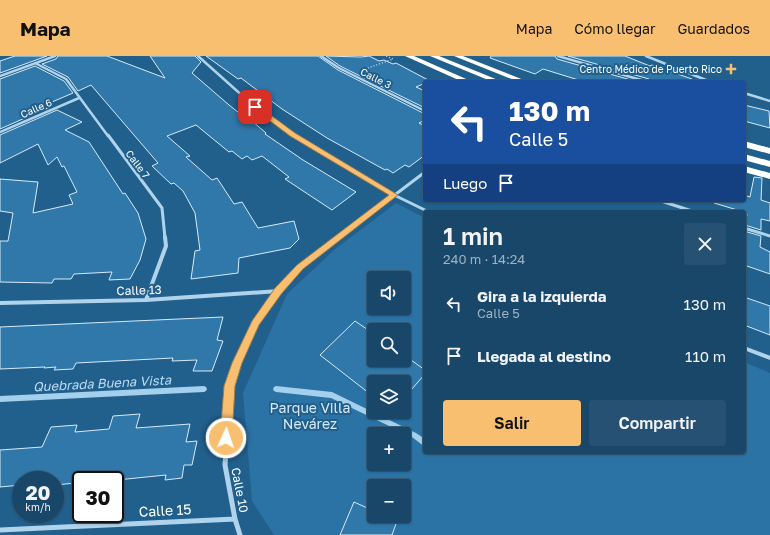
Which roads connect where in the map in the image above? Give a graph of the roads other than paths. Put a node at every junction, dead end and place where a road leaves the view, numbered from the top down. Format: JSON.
{"nodes":[{"id":1,"x":55,"y":56,"type":"edge"},
{"id":2,"x":198,"y":56,"type":"edge"},
{"id":3,"x":321,"y":56,"type":"edge"},
{"id":4,"x":408,"y":56,"type":"edge"},
{"id":5,"x":433,"y":56,"type":"edge"},
{"id":6,"x":457,"y":56,"type":"edge"},
{"id":7,"x":558,"y":56,"type":"edge"},
{"id":8,"x":646,"y":56,"type":"edge"},
{"id":9,"x":35,"y":63,"type":"junction"},
{"id":10,"x":0,"y":76,"type":"edge"},
{"id":11,"x":464,"y":80,"type":"edge"},
{"id":12,"x":494,"y":80,"type":"edge"},
{"id":13,"x":520,"y":80,"type":"edge"},
{"id":14,"x":641,"y":80,"type":"edge"},
{"id":15,"x":706,"y":80,"type":"edge"},
{"id":16,"x":746,"y":94,"type":"edge"},
{"id":17,"x":79,"y":98,"type":"junction"},
{"id":18,"x":770,"y":101,"type":"edge"},
{"id":19,"x":423,"y":110,"type":"edge"},
{"id":20,"x":0,"y":132,"type":"edge"},
{"id":21,"x":746,"y":145,"type":"edge"},
{"id":22,"x":770,"y":151,"type":"edge"},
{"id":23,"x":746,"y":158,"type":"edge"},
{"id":24,"x":770,"y":164,"type":"edge"},
{"id":25,"x":746,"y":170,"type":"edge"},
{"id":26,"x":423,"y":173,"type":"edge"},
{"id":27,"x":770,"y":176,"type":"edge"},
{"id":28,"x":394,"y":195,"type":"junction"},
{"id":29,"x":664,"y":202,"type":"edge"},
{"id":30,"x":425,"y":210,"type":"edge"},
{"id":31,"x":689,"y":210,"type":"edge"},
{"id":32,"x":746,"y":229,"type":"edge"},
{"id":33,"x":770,"y":236,"type":"edge"},
{"id":34,"x":278,"y":291,"type":"junction"},
{"id":35,"x":146,"y":300,"type":"junction"},
{"id":36,"x":0,"y":303,"type":"edge"},
{"id":37,"x":746,"y":349,"type":"edge"},
{"id":38,"x":770,"y":358,"type":"edge"},
{"id":39,"x":235,"y":519,"type":"junction"},
{"id":40,"x":0,"y":530,"type":"edge"},
{"id":41,"x":240,"y":535,"type":"edge"}],
"edges":[{"from":1,"to":9,"type":"street"},
{"from":2,"to":28,"type":"street"},
{"from":3,"to":19,"type":"street","name":"Calle 3"},
{"from":4,"to":11,"type":"highway"},
{"from":5,"to":12,"type":"highway"},
{"from":6,"to":13,"type":"highway"},
{"from":7,"to":14,"type":"street"},
{"from":8,"to":15,"type":"street"},
{"from":9,"to":10,"type":"street"},
{"from":9,"to":17,"type":"street","name":"Calle 7"},
{"from":16,"to":18,"type":"street"},
{"from":17,"to":20,"type":"street","name":"Calle 6"},
{"from":17,"to":35,"type":"street","name":"Calle 7"},
{"from":21,"to":22,"type":"highway"},
{"from":23,"to":24,"type":"highway"},
{"from":25,"to":27,"type":"highway"},
{"from":26,"to":28,"type":"street","name":"Calle 10"},
{"from":28,"to":30,"type":"street"},
{"from":28,"to":34,"type":"street","name":"Calle 10"},
{"from":29,"to":31,"type":"street"},
{"from":32,"to":33,"type":"street"},
{"from":34,"to":35,"type":"street","name":"Calle 13"},
{"from":34,"to":39,"type":"street","name":"Calle 10"},
{"from":35,"to":36,"type":"street","name":"Calle 13"},
{"from":37,"to":38,"type":"street"},
{"from":39,"to":40,"type":"street","name":"Calle 15"},
{"from":39,"to":41,"type":"street","name":"Calle 10"}]}
